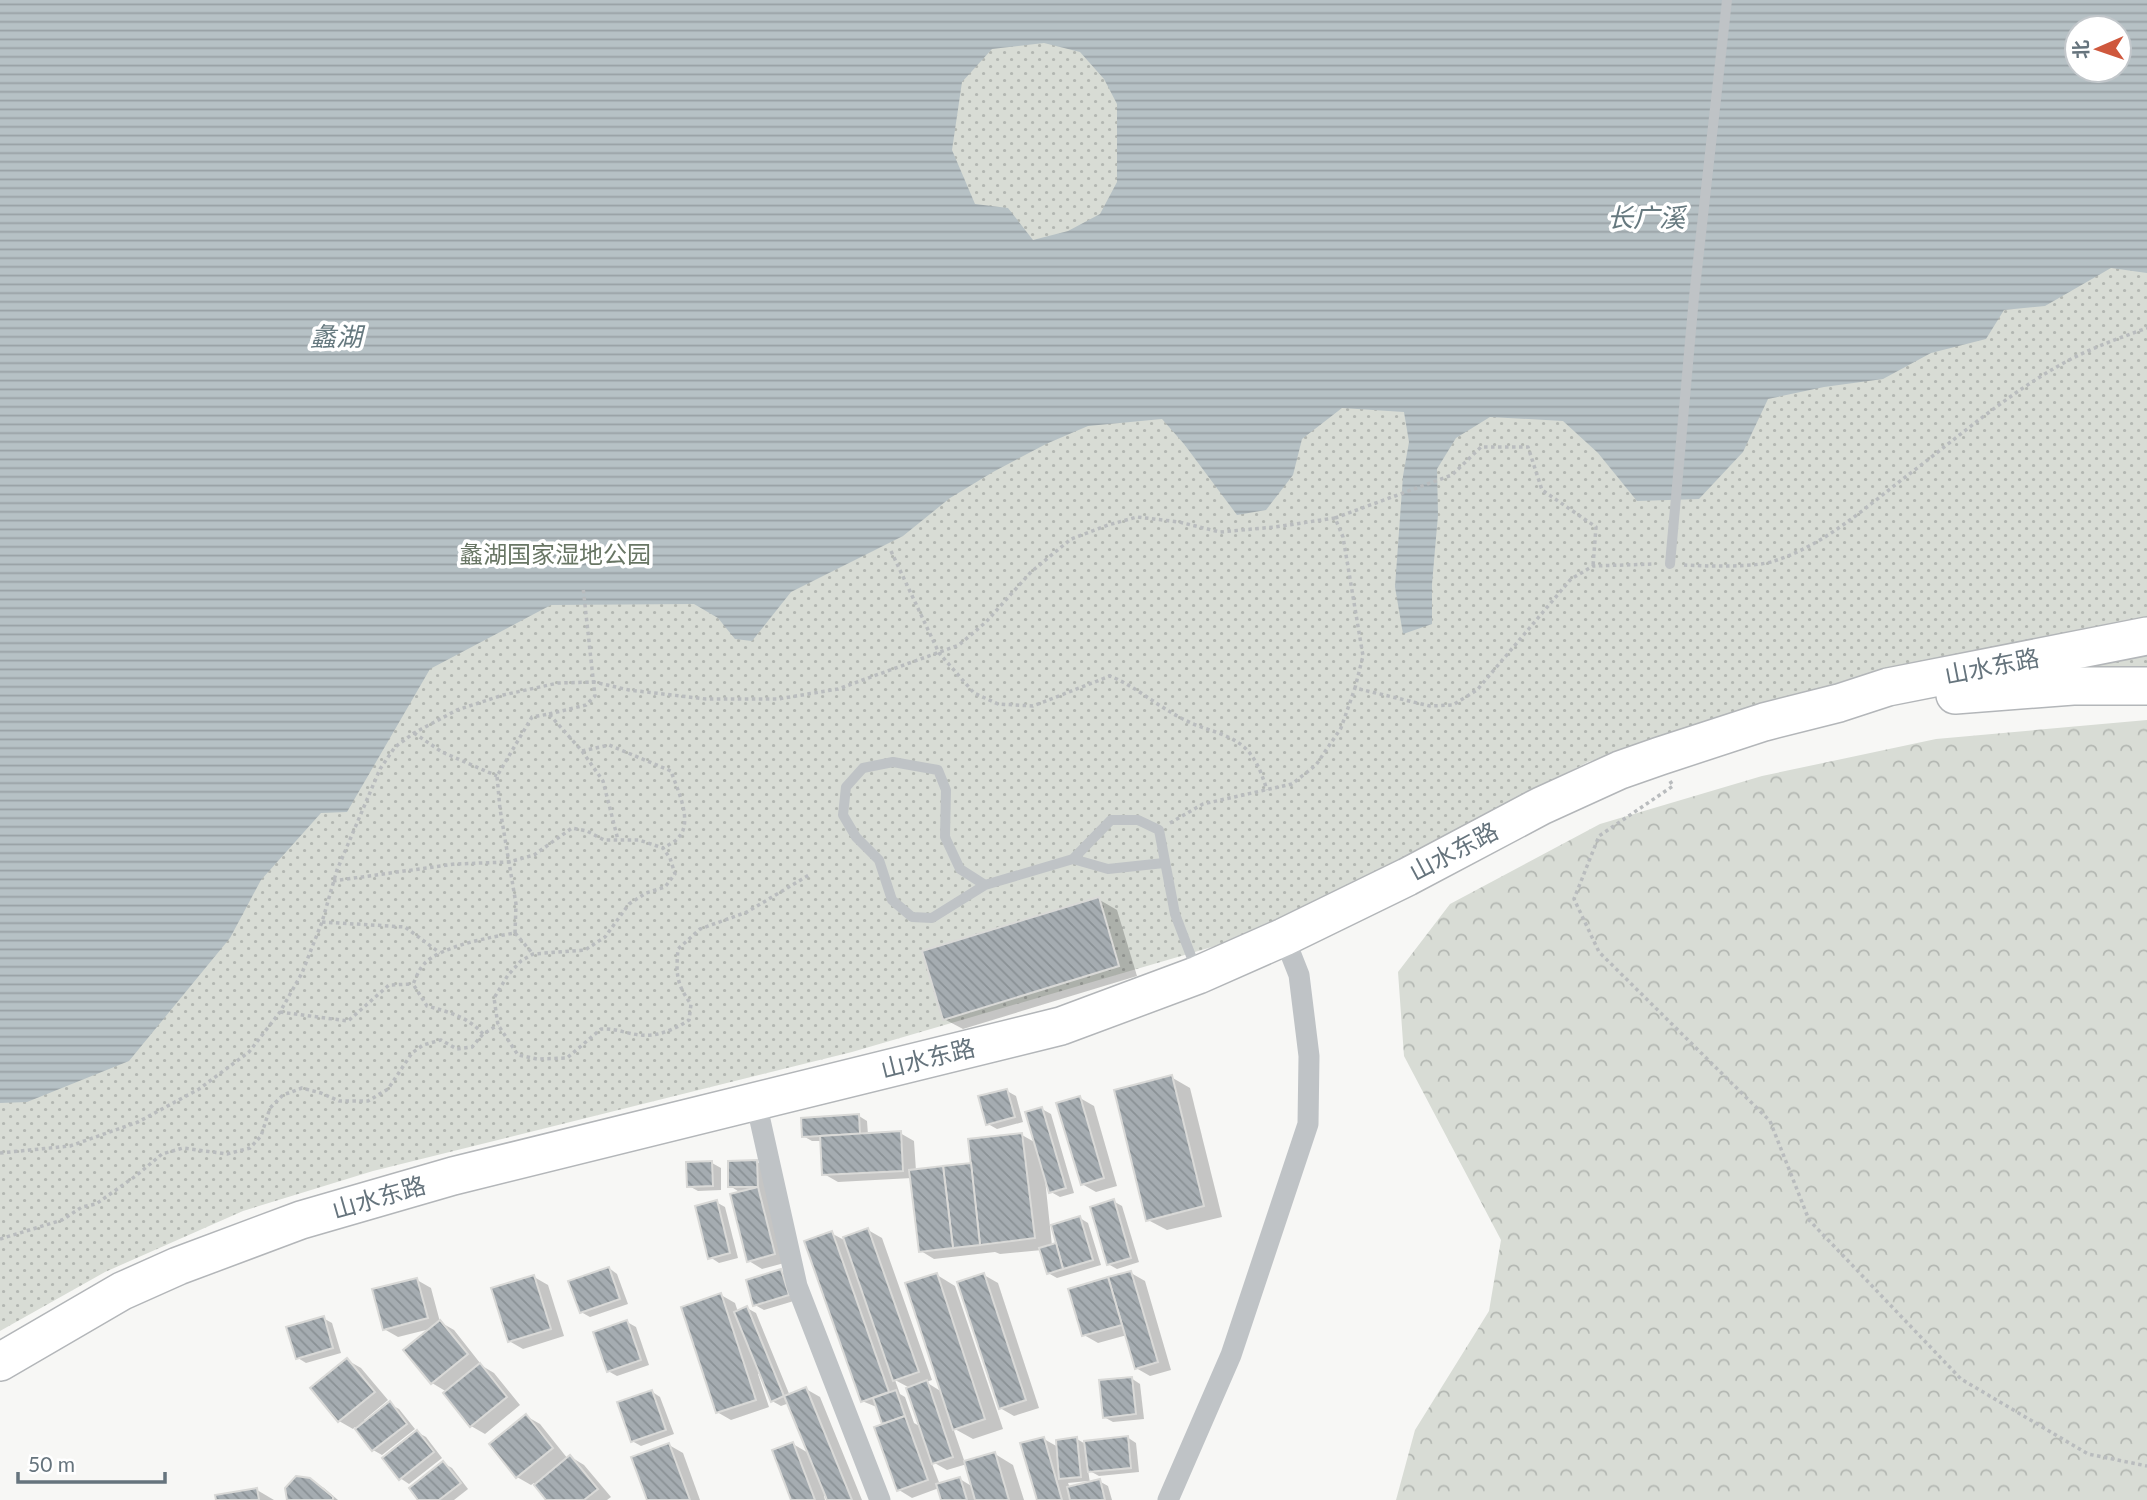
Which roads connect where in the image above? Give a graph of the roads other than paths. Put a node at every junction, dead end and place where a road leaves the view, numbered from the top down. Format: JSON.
{"nodes":[{"id":1,"x":1727,"y":0,"type":"edge"},
{"id":2,"x":1670,"y":564,"type":"road end"},
{"id":3,"x":2147,"y":636,"type":"edge"},
{"id":4,"x":2147,"y":686,"type":"edge"},
{"id":5,"x":1839,"y":703,"type":"junction"},
{"id":6,"x":1073,"y":859,"type":"junction"},
{"id":7,"x":1164,"y":863,"type":"junction"},
{"id":8,"x":985,"y":885,"type":"junction"},
{"id":9,"x":1284,"y":937,"type":"junction"},
{"id":10,"x":1198,"y":975,"type":"junction"},
{"id":11,"x":756,"y":1102,"type":"junction"},
{"id":12,"x":0,"y":1362,"type":"edge"},
{"id":13,"x":880,"y":1500,"type":"edge"},
{"id":14,"x":1168,"y":1500,"type":"edge"}],
"edges":[{"from":1,"to":2,"type":"lane"},
{"from":3,"to":5,"type":"highway","name":"山水东路"},
{"from":4,"to":5,"type":"highway","name":"山水东路"},
{"from":5,"to":9,"type":"highway","name":"山水东路"},
{"from":6,"to":7,"type":"lane"},
{"from":6,"to":7,"type":"lane"},
{"from":6,"to":8,"type":"lane"},
{"from":7,"to":10,"type":"lane"},
{"from":8,"to":8,"type":"lane"},
{"from":9,"to":10,"type":"highway","name":"山水东路"},
{"from":9,"to":14,"type":"street"},
{"from":10,"to":11,"type":"highway","name":"山水东路"},
{"from":11,"to":12,"type":"highway","name":"山水东路"},
{"from":11,"to":13,"type":"street"}]}
